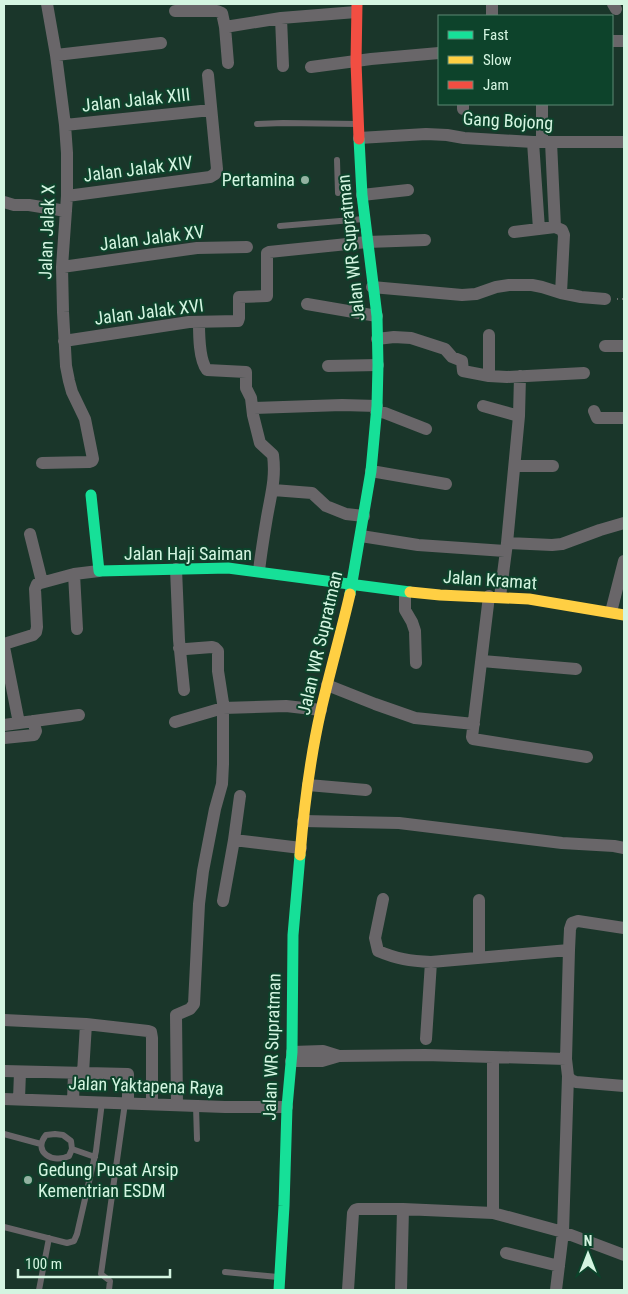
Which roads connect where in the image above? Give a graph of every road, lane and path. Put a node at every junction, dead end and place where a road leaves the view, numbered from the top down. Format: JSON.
{"nodes":[{"id":1,"x":47,"y":4,"type":"edge"},
{"id":2,"x":357,"y":8,"type":"edge"},
{"id":3,"x":176,"y":11,"type":"dead end"},
{"id":4,"x":281,"y":18,"type":"junction"},
{"id":5,"x":225,"y":27,"type":"junction"},
{"id":6,"x":161,"y":43,"type":"dead end"},
{"id":7,"x":438,"y":53,"type":"edge"},
{"id":8,"x":56,"y":55,"type":"junction"},
{"id":9,"x":356,"y":62,"type":"junction"},
{"id":10,"x":228,"y":63,"type":"dead end"},
{"id":11,"x":283,"y":66,"type":"dead end"},
{"id":12,"x":311,"y":67,"type":"dead end"},
{"id":13,"x":208,"y":75,"type":"dead end"},
{"id":14,"x":542,"y":105,"type":"edge"},
{"id":15,"x":211,"y":110,"type":"junction"},
{"id":16,"x":257,"y":124,"type":"dead end"},
{"id":17,"x":359,"y":124,"type":"junction"},
{"id":18,"x":65,"y":125,"type":"junction"},
{"id":19,"x":359,"y":138,"type":"junction"},
{"id":20,"x":542,"y":142,"type":"junction"},
{"id":21,"x":624,"y":142,"type":"edge"},
{"id":22,"x":337,"y":160,"type":"dead end"},
{"id":23,"x":408,"y":190,"type":"dead end"},
{"id":24,"x":338,"y":193,"type":"dead end"},
{"id":25,"x":362,"y":195,"type":"junction"},
{"id":26,"x":67,"y":196,"type":"junction"},
{"id":27,"x":4,"y":202,"type":"edge"},
{"id":28,"x":66,"y":211,"type":"junction"},
{"id":29,"x":364,"y":219,"type":"junction"},
{"id":30,"x":280,"y":226,"type":"dead end"},
{"id":31,"x":555,"y":227,"type":"junction"},
{"id":32,"x":539,"y":229,"type":"junction"},
{"id":33,"x":514,"y":232,"type":"dead end"},
{"id":34,"x":425,"y":240,"type":"dead end"},
{"id":35,"x":367,"y":242,"type":"junction"},
{"id":36,"x":247,"y":247,"type":"dead end"},
{"id":37,"x":62,"y":267,"type":"junction"},
{"id":38,"x":372,"y":287,"type":"junction"},
{"id":39,"x":561,"y":293,"type":"junction"},
{"id":40,"x":605,"y":299,"type":"dead end"},
{"id":41,"x":307,"y":304,"type":"dead end"},
{"id":42,"x":377,"y":316,"type":"junction"},
{"id":43,"x":199,"y":322,"type":"junction"},
{"id":44,"x":489,"y":335,"type":"dead end"},
{"id":45,"x":377,"y":338,"type":"junction"},
{"id":46,"x":64,"y":341,"type":"junction"},
{"id":47,"x":605,"y":346,"type":"dead end"},
{"id":48,"x":624,"y":346,"type":"edge"},
{"id":49,"x":328,"y":366,"type":"dead end"},
{"id":50,"x":378,"y":366,"type":"junction"},
{"id":51,"x":584,"y":373,"type":"dead end"},
{"id":52,"x":489,"y":376,"type":"junction"},
{"id":53,"x":520,"y":376,"type":"junction"},
{"id":54,"x":483,"y":406,"type":"dead end"},
{"id":55,"x":253,"y":408,"type":"junction"},
{"id":56,"x":377,"y":409,"type":"junction"},
{"id":57,"x":594,"y":411,"type":"dead end"},
{"id":58,"x":519,"y":416,"type":"junction"},
{"id":59,"x":624,"y":418,"type":"edge"},
{"id":60,"x":426,"y":429,"type":"dead end"},
{"id":61,"x":42,"y":463,"type":"dead end"},
{"id":62,"x":515,"y":466,"type":"junction"},
{"id":63,"x":553,"y":466,"type":"dead end"},
{"id":64,"x":371,"y":471,"type":"junction"},
{"id":65,"x":446,"y":484,"type":"dead end"},
{"id":66,"x":273,"y":490,"type":"junction"},
{"id":67,"x":91,"y":495,"type":"dead end"},
{"id":68,"x":364,"y":516,"type":"junction"},
{"id":69,"x":624,"y":523,"type":"edge"},
{"id":70,"x":30,"y":534,"type":"dead end"},
{"id":71,"x":361,"y":536,"type":"junction"},
{"id":72,"x":506,"y":547,"type":"junction"},
{"id":73,"x":624,"y":561,"type":"edge"},
{"id":74,"x":176,"y":569,"type":"junction"},
{"id":75,"x":259,"y":571,"type":"junction"},
{"id":76,"x":99,"y":572,"type":"junction"},
{"id":77,"x":74,"y":574,"type":"junction"},
{"id":78,"x":42,"y":582,"type":"junction"},
{"id":79,"x":353,"y":584,"type":"junction"},
{"id":80,"x":405,"y":592,"type":"junction"},
{"id":81,"x":495,"y":597,"type":"junction"},
{"id":82,"x":611,"y":612,"type":"junction"},
{"id":83,"x":624,"y":615,"type":"edge"},
{"id":84,"x":77,"y":630,"type":"dead end"},
{"id":85,"x":4,"y":645,"type":"edge"},
{"id":86,"x":180,"y":648,"type":"junction"},
{"id":87,"x":482,"y":661,"type":"junction"},
{"id":88,"x":416,"y":663,"type":"dead end"},
{"id":89,"x":576,"y":669,"type":"dead end"},
{"id":90,"x":327,"y":685,"type":"junction"},
{"id":91,"x":184,"y":690,"type":"dead end"},
{"id":92,"x":223,"y":708,"type":"junction"},
{"id":93,"x":321,"y":710,"type":"junction"},
{"id":94,"x":79,"y":715,"type":"dead end"},
{"id":95,"x":33,"y":721,"type":"junction"},
{"id":96,"x":175,"y":722,"type":"dead end"},
{"id":97,"x":19,"y":723,"type":"junction"},
{"id":98,"x":474,"y":724,"type":"junction"},
{"id":99,"x":4,"y":725,"type":"edge"},
{"id":100,"x":4,"y":738,"type":"edge"},
{"id":101,"x":587,"y":758,"type":"dead end"},
{"id":102,"x":308,"y":785,"type":"junction"},
{"id":103,"x":366,"y":790,"type":"dead end"},
{"id":104,"x":240,"y":796,"type":"dead end"},
{"id":105,"x":303,"y":821,"type":"junction"},
{"id":106,"x":234,"y":840,"type":"junction"},
{"id":107,"x":301,"y":848,"type":"junction"},
{"id":108,"x":624,"y":848,"type":"edge"},
{"id":109,"x":384,"y":899,"type":"dead end"},
{"id":110,"x":479,"y":900,"type":"dead end"},
{"id":111,"x":223,"y":901,"type":"dead end"},
{"id":112,"x":624,"y":928,"type":"edge"},
{"id":113,"x":568,"y":950,"type":"junction"},
{"id":114,"x":479,"y":958,"type":"junction"},
{"id":115,"x":431,"y":962,"type":"junction"},
{"id":116,"x":4,"y":1020,"type":"edge"},
{"id":117,"x":86,"y":1024,"type":"junction"},
{"id":118,"x":426,"y":1039,"type":"dead end"},
{"id":119,"x":291,"y":1056,"type":"junction"},
{"id":120,"x":493,"y":1057,"type":"junction"},
{"id":121,"x":566,"y":1059,"type":"junction"},
{"id":122,"x":4,"y":1071,"type":"edge"},
{"id":123,"x":20,"y":1072,"type":"junction"},
{"id":124,"x":79,"y":1073,"type":"junction"},
{"id":125,"x":568,"y":1076,"type":"junction"},
{"id":126,"x":624,"y":1086,"type":"edge"},
{"id":127,"x":4,"y":1099,"type":"edge"},
{"id":128,"x":19,"y":1099,"type":"junction"},
{"id":129,"x":73,"y":1101,"type":"junction"},
{"id":130,"x":102,"y":1102,"type":"junction"},
{"id":131,"x":126,"y":1103,"type":"junction"},
{"id":132,"x":152,"y":1104,"type":"junction"},
{"id":133,"x":177,"y":1105,"type":"junction"},
{"id":134,"x":196,"y":1106,"type":"junction"},
{"id":135,"x":287,"y":1107,"type":"junction"},
{"id":136,"x":4,"y":1134,"type":"edge"},
{"id":137,"x":197,"y":1139,"type":"dead end"},
{"id":138,"x":41,"y":1144,"type":"junction"},
{"id":139,"x":72,"y":1150,"type":"junction"},
{"id":140,"x":95,"y":1157,"type":"junction"},
{"id":141,"x":403,"y":1209,"type":"junction"},
{"id":142,"x":493,"y":1213,"type":"junction"},
{"id":143,"x":4,"y":1227,"type":"edge"},
{"id":144,"x":564,"y":1232,"type":"junction"},
{"id":145,"x":49,"y":1238,"type":"junction"},
{"id":146,"x":506,"y":1253,"type":"dead end"},
{"id":147,"x":624,"y":1255,"type":"edge"},
{"id":148,"x":559,"y":1266,"type":"junction"},
{"id":149,"x":225,"y":1272,"type":"dead end"},
{"id":150,"x":280,"y":1277,"type":"junction"},
{"id":151,"x":39,"y":1290,"type":"edge"},
{"id":152,"x":109,"y":1290,"type":"edge"},
{"id":153,"x":279,"y":1290,"type":"edge"},
{"id":154,"x":348,"y":1290,"type":"edge"},
{"id":155,"x":401,"y":1290,"type":"edge"},
{"id":156,"x":556,"y":1290,"type":"edge"}],
"edges":[{"from":1,"to":8,"type":"street","name":"Jalan Jalak X"},
{"from":2,"to":4,"type":"street"},
{"from":2,"to":9,"type":"street","name":"Jalan WR Supratman"},
{"from":3,"to":5,"type":"street"},
{"from":4,"to":5,"type":"street"},
{"from":4,"to":11,"type":"street"},
{"from":5,"to":10,"type":"street"},
{"from":6,"to":8,"type":"street"},
{"from":7,"to":9,"type":"street"},
{"from":8,"to":18,"type":"street","name":"Jalan Jalak X"},
{"from":9,"to":12,"type":"street"},
{"from":9,"to":17,"type":"street","name":"Jalan WR Supratman"},
{"from":13,"to":15,"type":"street"},
{"from":14,"to":20,"type":"street"},
{"from":15,"to":18,"type":"street","name":"Jalan Jalak XIII"},
{"from":15,"to":26,"type":"street","name":"Jalan Jalak XIV"},
{"from":16,"to":17,"type":"lane"},
{"from":17,"to":19,"type":"street","name":"Jalan WR Supratman"},
{"from":18,"to":26,"type":"street","name":"Jalan Jalak X"},
{"from":19,"to":20,"type":"street","name":"Gang Bojong"},
{"from":19,"to":25,"type":"street","name":"Jalan WR Supratman"},
{"from":20,"to":21,"type":"street","name":"Gang Bojong"},
{"from":20,"to":31,"type":"street"},
{"from":20,"to":32,"type":"street"},
{"from":22,"to":24,"type":"lane"},
{"from":23,"to":25,"type":"street"},
{"from":25,"to":29,"type":"street","name":"Jalan WR Supratman"},
{"from":26,"to":28,"type":"street","name":"Jalan Jalak X"},
{"from":27,"to":28,"type":"street"},
{"from":28,"to":37,"type":"street","name":"Jalan Jalak X"},
{"from":29,"to":30,"type":"lane"},
{"from":29,"to":35,"type":"street","name":"Jalan WR Supratman"},
{"from":31,"to":32,"type":"street"},
{"from":31,"to":39,"type":"street"},
{"from":32,"to":33,"type":"street"},
{"from":34,"to":35,"type":"street"},
{"from":35,"to":38,"type":"street","name":"Jalan WR Supratman"},
{"from":35,"to":43,"type":"street","name":"Jalan Jalak XVI"},
{"from":36,"to":37,"type":"street","name":"Jalan Jalak XV"},
{"from":37,"to":46,"type":"street","name":"Jalan Jalak X"},
{"from":38,"to":39,"type":"street"},
{"from":38,"to":42,"type":"street","name":"Jalan WR Supratman"},
{"from":39,"to":40,"type":"street"},
{"from":41,"to":42,"type":"street"},
{"from":42,"to":45,"type":"street","name":"Jalan WR Supratman"},
{"from":43,"to":46,"type":"street","name":"Jalan Jalak XVI"},
{"from":43,"to":55,"type":"street"},
{"from":44,"to":52,"type":"street"},
{"from":45,"to":50,"type":"street","name":"Jalan WR Supratman"},
{"from":45,"to":52,"type":"street"},
{"from":46,"to":61,"type":"street","name":"Jalan Jalak X"},
{"from":47,"to":48,"type":"street"},
{"from":49,"to":50,"type":"street"},
{"from":50,"to":56,"type":"street","name":"Jalan WR Supratman"},
{"from":51,"to":53,"type":"street"},
{"from":52,"to":53,"type":"street"},
{"from":53,"to":58,"type":"street"},
{"from":54,"to":58,"type":"street"},
{"from":55,"to":56,"type":"street"},
{"from":55,"to":66,"type":"street"},
{"from":56,"to":60,"type":"street"},
{"from":56,"to":64,"type":"street","name":"Jalan WR Supratman"},
{"from":57,"to":59,"type":"street"},
{"from":58,"to":62,"type":"street"},
{"from":62,"to":63,"type":"street"},
{"from":62,"to":72,"type":"street"},
{"from":64,"to":65,"type":"street"},
{"from":64,"to":68,"type":"street","name":"Jalan WR Supratman"},
{"from":66,"to":68,"type":"street"},
{"from":66,"to":75,"type":"street"},
{"from":67,"to":76,"type":"street","name":"Jalan Haji Saiman"},
{"from":68,"to":71,"type":"street","name":"Jalan WR Supratman"},
{"from":69,"to":72,"type":"street"},
{"from":70,"to":78,"type":"street"},
{"from":71,"to":72,"type":"street"},
{"from":71,"to":79,"type":"street","name":"Jalan WR Supratman"},
{"from":72,"to":81,"type":"street"},
{"from":73,"to":82,"type":"street"},
{"from":74,"to":75,"type":"street","name":"Jalan Haji Saiman"},
{"from":74,"to":76,"type":"street","name":"Jalan Haji Saiman"},
{"from":74,"to":86,"type":"street"},
{"from":75,"to":79,"type":"street","name":"Jalan Haji Saiman"},
{"from":76,"to":77,"type":"street"},
{"from":77,"to":78,"type":"street"},
{"from":77,"to":84,"type":"street"},
{"from":78,"to":85,"type":"street"},
{"from":79,"to":80,"type":"street","name":"Jalan Kramat"},
{"from":79,"to":90,"type":"street","name":"Jalan WR Supratman"},
{"from":80,"to":81,"type":"street","name":"Jalan Kramat"},
{"from":80,"to":88,"type":"street"},
{"from":81,"to":82,"type":"street","name":"Jalan Kramat"},
{"from":81,"to":87,"type":"street"},
{"from":82,"to":83,"type":"street","name":"Jalan Kramat"},
{"from":85,"to":97,"type":"street"},
{"from":86,"to":91,"type":"street"},
{"from":86,"to":92,"type":"street"},
{"from":87,"to":89,"type":"street"},
{"from":87,"to":98,"type":"street"},
{"from":90,"to":93,"type":"street","name":"Jalan WR Supratman"},
{"from":90,"to":98,"type":"street"},
{"from":92,"to":93,"type":"street"},
{"from":92,"to":96,"type":"street"},
{"from":92,"to":133,"type":"street"},
{"from":93,"to":102,"type":"street","name":"Jalan WR Supratman"},
{"from":94,"to":95,"type":"street"},
{"from":95,"to":97,"type":"street"},
{"from":95,"to":100,"type":"street"},
{"from":97,"to":99,"type":"street"},
{"from":98,"to":101,"type":"street"},
{"from":102,"to":103,"type":"street"},
{"from":102,"to":105,"type":"street","name":"Jalan WR Supratman"},
{"from":104,"to":106,"type":"street"},
{"from":105,"to":107,"type":"street","name":"Jalan WR Supratman"},
{"from":105,"to":108,"type":"street"},
{"from":106,"to":107,"type":"street"},
{"from":106,"to":111,"type":"street"},
{"from":107,"to":119,"type":"street","name":"Jalan WR Supratman"},
{"from":109,"to":115,"type":"street"},
{"from":110,"to":114,"type":"street"},
{"from":112,"to":113,"type":"street"},
{"from":113,"to":114,"type":"street"},
{"from":113,"to":121,"type":"street"},
{"from":114,"to":115,"type":"street"},
{"from":115,"to":118,"type":"street"},
{"from":116,"to":117,"type":"street"},
{"from":117,"to":124,"type":"street"},
{"from":117,"to":132,"type":"street"},
{"from":119,"to":120,"type":"street"},
{"from":119,"to":135,"type":"street","name":"Jalan WR Supratman"},
{"from":120,"to":121,"type":"street"},
{"from":120,"to":142,"type":"street"},
{"from":121,"to":125,"type":"street"},
{"from":122,"to":123,"type":"street"},
{"from":123,"to":124,"type":"street"},
{"from":123,"to":128,"type":"street"},
{"from":124,"to":129,"type":"street"},
{"from":124,"to":131,"type":"street"},
{"from":125,"to":126,"type":"street"},
{"from":125,"to":144,"type":"street"},
{"from":127,"to":128,"type":"street","name":"Jalan Yaktapena Raya"},
{"from":128,"to":129,"type":"street","name":"Jalan Yaktapena Raya"},
{"from":129,"to":130,"type":"street","name":"Jalan Yaktapena Raya"},
{"from":130,"to":131,"type":"street","name":"Jalan Yaktapena Raya"},
{"from":130,"to":140,"type":"lane"},
{"from":131,"to":132,"type":"street","name":"Jalan Yaktapena Raya"},
{"from":131,"to":152,"type":"lane"},
{"from":132,"to":133,"type":"street","name":"Jalan Yaktapena Raya"},
{"from":133,"to":134,"type":"street","name":"Jalan Yaktapena Raya"},
{"from":134,"to":135,"type":"street","name":"Jalan Yaktapena Raya"},
{"from":134,"to":137,"type":"lane"},
{"from":135,"to":150,"type":"street","name":"Jalan WR Supratman"},
{"from":136,"to":138,"type":"lane"},
{"from":138,"to":139,"type":"lane"},
{"from":138,"to":139,"type":"lane"},
{"from":139,"to":140,"type":"lane"},
{"from":140,"to":145,"type":"lane"},
{"from":141,"to":142,"type":"street"},
{"from":141,"to":154,"type":"street"},
{"from":141,"to":155,"type":"street"},
{"from":142,"to":144,"type":"street"},
{"from":143,"to":145,"type":"lane"},
{"from":144,"to":147,"type":"street"},
{"from":144,"to":148,"type":"street"},
{"from":145,"to":151,"type":"lane"},
{"from":146,"to":148,"type":"street"},
{"from":148,"to":156,"type":"street"},
{"from":149,"to":150,"type":"lane"},
{"from":150,"to":153,"type":"street","name":"Jalan WR Supratman"}]}
